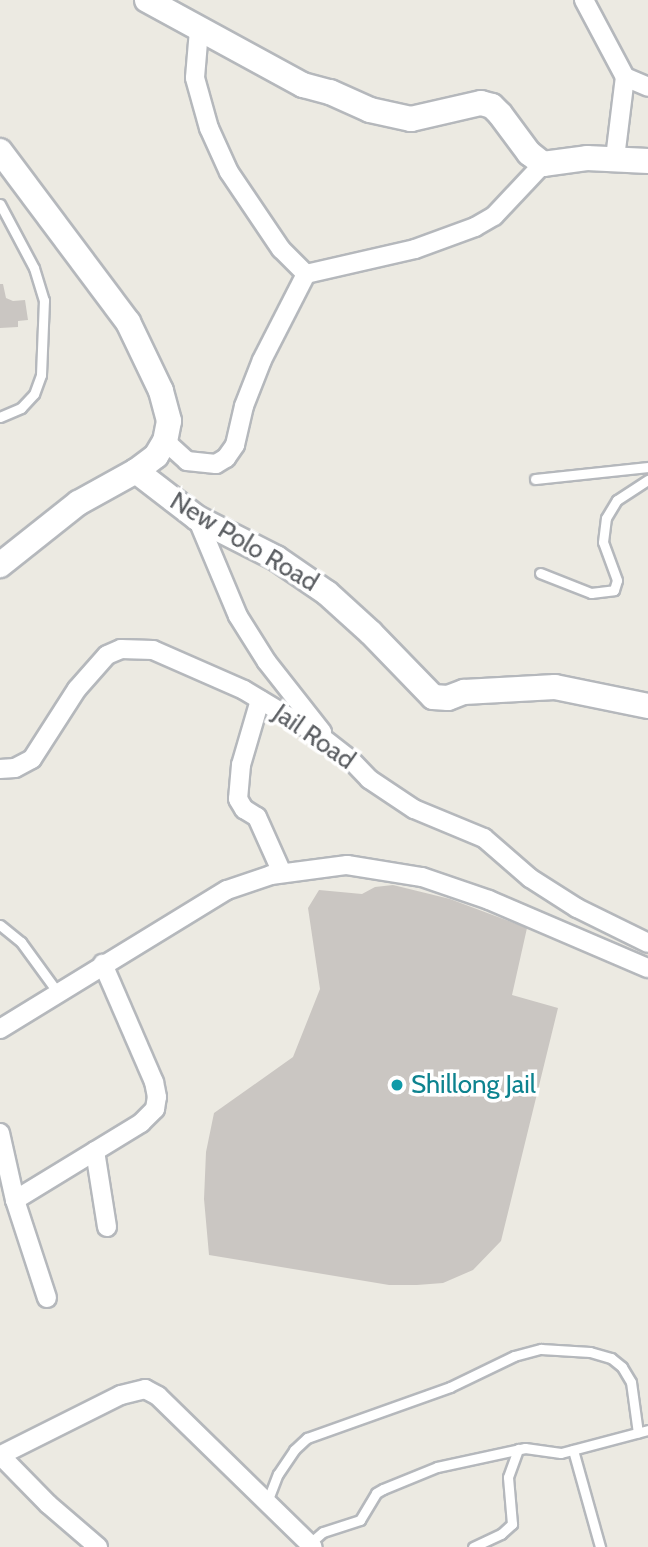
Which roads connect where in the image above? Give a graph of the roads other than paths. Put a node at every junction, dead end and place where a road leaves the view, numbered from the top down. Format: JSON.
{"nodes":[{"id":1,"x":147,"y":0,"type":"edge"},
{"id":2,"x":584,"y":0,"type":"edge"},
{"id":3,"x":199,"y":30,"type":"junction"},
{"id":4,"x":625,"y":77,"type":"junction"},
{"id":5,"x":648,"y":87,"type":"edge"},
{"id":6,"x":0,"y":151,"type":"edge"},
{"id":7,"x":615,"y":158,"type":"junction"},
{"id":8,"x":648,"y":161,"type":"edge"},
{"id":9,"x":542,"y":164,"type":"junction"},
{"id":10,"x":0,"y":204,"type":"edge"},
{"id":11,"x":306,"y":274,"type":"junction"},
{"id":12,"x":0,"y":418,"type":"edge"},
{"id":13,"x":165,"y":441,"type":"junction"},
{"id":14,"x":648,"y":467,"type":"edge"},
{"id":15,"x":136,"y":471,"type":"junction"},
{"id":16,"x":535,"y":479,"type":"dead end"},
{"id":17,"x":648,"y":480,"type":"edge"},
{"id":18,"x":197,"y":518,"type":"junction"},
{"id":19,"x":0,"y":565,"type":"edge"},
{"id":20,"x":540,"y":573,"type":"dead end"},
{"id":21,"x":260,"y":700,"type":"junction"},
{"id":22,"x":648,"y":706,"type":"edge"},
{"id":23,"x":330,"y":744,"type":"junction"},
{"id":24,"x":0,"y":769,"type":"edge"},
{"id":25,"x":282,"y":873,"type":"junction"},
{"id":26,"x":0,"y":925,"type":"edge"},
{"id":27,"x":648,"y":943,"type":"edge"},
{"id":28,"x":103,"y":964,"type":"junction"},
{"id":29,"x":648,"y":968,"type":"edge"},
{"id":30,"x":58,"y":993,"type":"junction"},
{"id":31,"x":0,"y":1029,"type":"edge"},
{"id":32,"x":0,"y":1133,"type":"edge"},
{"id":33,"x":95,"y":1151,"type":"junction"},
{"id":34,"x":15,"y":1200,"type":"junction"},
{"id":35,"x":107,"y":1227,"type":"dead end"},
{"id":36,"x":47,"y":1298,"type":"dead end"},
{"id":37,"x":643,"y":1432,"type":"edge"},
{"id":38,"x":518,"y":1449,"type":"junction"},
{"id":39,"x":573,"y":1450,"type":"junction"},
{"id":40,"x":0,"y":1455,"type":"edge"},
{"id":41,"x":267,"y":1503,"type":"junction"},
{"id":42,"x":311,"y":1546,"type":"edge"},
{"id":43,"x":98,"y":1547,"type":"edge"},
{"id":44,"x":473,"y":1547,"type":"edge"},
{"id":45,"x":600,"y":1547,"type":"edge"}],
"edges":[{"from":1,"to":3,"type":"street"},
{"from":2,"to":4,"type":"street"},
{"from":3,"to":9,"type":"street"},
{"from":3,"to":11,"type":"street"},
{"from":4,"to":5,"type":"street"},
{"from":4,"to":7,"type":"street"},
{"from":6,"to":13,"type":"street"},
{"from":7,"to":8,"type":"street"},
{"from":7,"to":9,"type":"street"},
{"from":9,"to":11,"type":"street"},
{"from":10,"to":12,"type":"lane"},
{"from":11,"to":13,"type":"street"},
{"from":13,"to":15,"type":"street"},
{"from":14,"to":16,"type":"lane"},
{"from":15,"to":18,"type":"street","name":"New Polo Road"},
{"from":15,"to":19,"type":"street"},
{"from":17,"to":20,"type":"lane"},
{"from":18,"to":22,"type":"street","name":"New Polo Road"},
{"from":18,"to":23,"type":"street"},
{"from":21,"to":23,"type":"street","name":"Jail Road"},
{"from":21,"to":24,"type":"street","name":"Jail Road"},
{"from":21,"to":25,"type":"street"},
{"from":23,"to":27,"type":"street","name":"Jail Road"},
{"from":25,"to":28,"type":"street"},
{"from":25,"to":29,"type":"street"},
{"from":26,"to":30,"type":"lane"},
{"from":28,"to":30,"type":"street"},
{"from":28,"to":33,"type":"street"},
{"from":30,"to":31,"type":"street"},
{"from":32,"to":34,"type":"street"},
{"from":33,"to":34,"type":"street"},
{"from":33,"to":35,"type":"street"},
{"from":34,"to":36,"type":"street"},
{"from":37,"to":39,"type":"lane"},
{"from":37,"to":41,"type":"lane"},
{"from":38,"to":39,"type":"lane"},
{"from":38,"to":42,"type":"lane"},
{"from":38,"to":44,"type":"lane"},
{"from":39,"to":45,"type":"lane"},
{"from":40,"to":41,"type":"street"},
{"from":40,"to":43,"type":"street"},
{"from":41,"to":42,"type":"street"}]}
